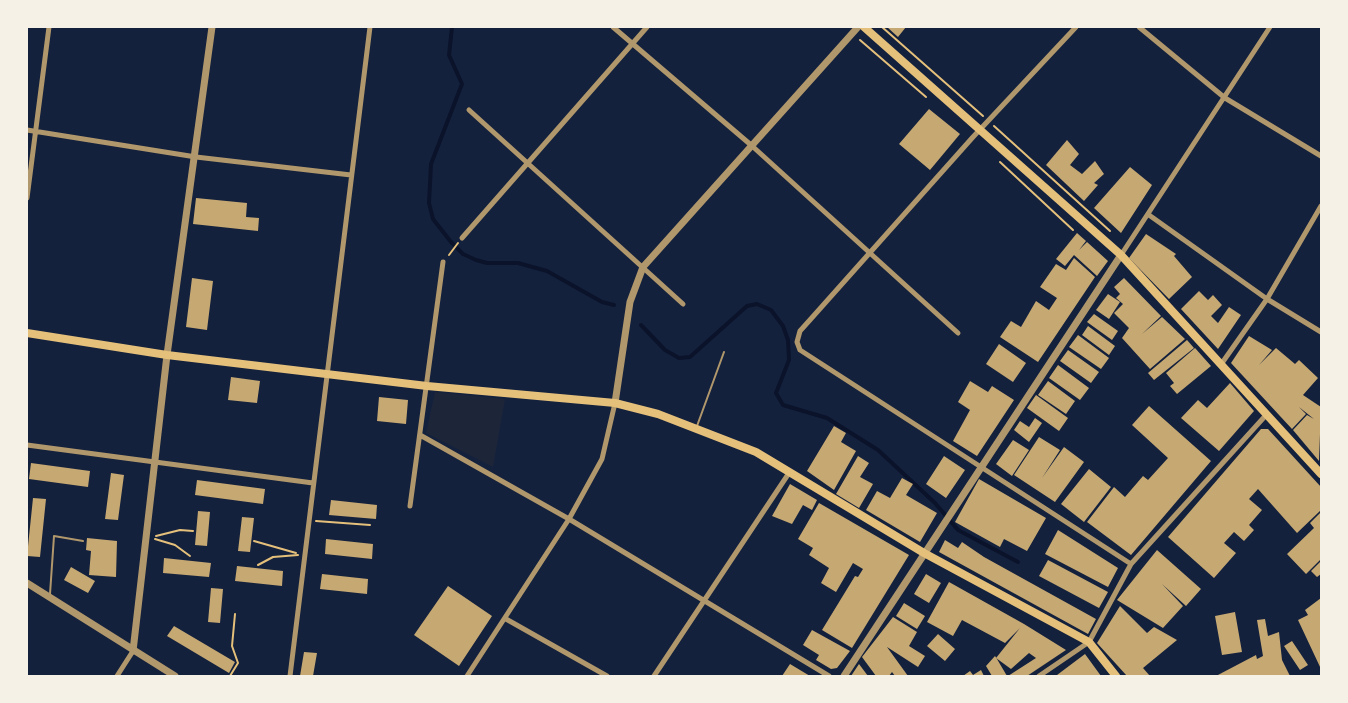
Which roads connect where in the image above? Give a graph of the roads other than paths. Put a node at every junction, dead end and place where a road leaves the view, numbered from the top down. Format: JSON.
{"nodes":[{"id":1,"x":49,"y":27,"type":"edge"},
{"id":2,"x":212,"y":27,"type":"edge"},
{"id":3,"x":370,"y":27,"type":"edge"},
{"id":4,"x":613,"y":27,"type":"edge"},
{"id":5,"x":647,"y":27,"type":"edge"},
{"id":6,"x":864,"y":27,"type":"edge"},
{"id":7,"x":1076,"y":27,"type":"edge"},
{"id":8,"x":1139,"y":27,"type":"edge"},
{"id":9,"x":1270,"y":27,"type":"edge"},
{"id":10,"x":855,"y":30,"type":"edge"},
{"id":11,"x":632,"y":44,"type":"junction"},
{"id":12,"x":1225,"y":98,"type":"junction"},
{"id":13,"x":469,"y":110,"type":"dead end"},
{"id":14,"x":981,"y":129,"type":"junction"},
{"id":15,"x":27,"y":130,"type":"edge"},
{"id":16,"x":36,"y":131,"type":"junction"},
{"id":17,"x":751,"y":145,"type":"junction"},
{"id":18,"x":1321,"y":156,"type":"edge"},
{"id":19,"x":196,"y":157,"type":"junction"},
{"id":20,"x":525,"y":164,"type":"junction"},
{"id":21,"x":351,"y":175,"type":"junction"},
{"id":22,"x":27,"y":198,"type":"edge"},
{"id":23,"x":1321,"y":206,"type":"edge"},
{"id":24,"x":1149,"y":215,"type":"junction"},
{"id":25,"x":462,"y":238,"type":"road end"},
{"id":26,"x":871,"y":252,"type":"junction"},
{"id":27,"x":1121,"y":255,"type":"junction"},
{"id":28,"x":443,"y":262,"type":"road end"},
{"id":29,"x":644,"y":267,"type":"junction"},
{"id":30,"x":1267,"y":299,"type":"junction"},
{"id":31,"x":682,"y":304,"type":"dead end"},
{"id":32,"x":1321,"y":332,"type":"edge"},
{"id":33,"x":27,"y":333,"type":"edge"},
{"id":34,"x":958,"y":333,"type":"dead end"},
{"id":35,"x":724,"y":352,"type":"dead end"},
{"id":36,"x":167,"y":355,"type":"junction"},
{"id":37,"x":1222,"y":363,"type":"junction"},
{"id":38,"x":326,"y":374,"type":"junction"},
{"id":39,"x":427,"y":386,"type":"junction"},
{"id":40,"x":615,"y":403,"type":"junction"},
{"id":41,"x":1267,"y":414,"type":"junction"},
{"id":42,"x":696,"y":429,"type":"junction"},
{"id":43,"x":420,"y":435,"type":"junction"},
{"id":44,"x":27,"y":445,"type":"edge"},
{"id":45,"x":154,"y":461,"type":"junction"},
{"id":46,"x":981,"y":465,"type":"junction"},
{"id":47,"x":789,"y":473,"type":"junction"},
{"id":48,"x":1321,"y":474,"type":"edge"},
{"id":49,"x":313,"y":483,"type":"junction"},
{"id":50,"x":410,"y":506,"type":"dead end"},
{"id":51,"x":569,"y":519,"type":"junction"},
{"id":52,"x":83,"y":541,"type":"dead end"},
{"id":53,"x":924,"y":553,"type":"junction"},
{"id":54,"x":1131,"y":564,"type":"junction"},
{"id":55,"x":27,"y":583,"type":"edge"},
{"id":56,"x":50,"y":597,"type":"junction"},
{"id":57,"x":703,"y":602,"type":"junction"},
{"id":58,"x":506,"y":619,"type":"junction"},
{"id":59,"x":1089,"y":642,"type":"junction"},
{"id":60,"x":133,"y":651,"type":"junction"},
{"id":61,"x":117,"y":676,"type":"edge"},
{"id":62,"x":175,"y":676,"type":"edge"},
{"id":63,"x":290,"y":676,"type":"edge"},
{"id":64,"x":467,"y":676,"type":"edge"},
{"id":65,"x":607,"y":676,"type":"edge"},
{"id":66,"x":654,"y":676,"type":"edge"},
{"id":67,"x":829,"y":676,"type":"edge"},
{"id":68,"x":844,"y":676,"type":"edge"},
{"id":69,"x":1039,"y":676,"type":"edge"},
{"id":70,"x":1116,"y":676,"type":"edge"}],
"edges":[{"from":1,"to":16,"type":"street"},
{"from":2,"to":19,"type":"street"},
{"from":3,"to":21,"type":"street"},
{"from":4,"to":11,"type":"street"},
{"from":5,"to":11,"type":"street"},
{"from":6,"to":14,"type":"main road"},
{"from":7,"to":14,"type":"street"},
{"from":8,"to":12,"type":"street"},
{"from":9,"to":12,"type":"street"},
{"from":10,"to":17,"type":"street"},
{"from":11,"to":17,"type":"street"},
{"from":11,"to":20,"type":"street"},
{"from":12,"to":18,"type":"street"},
{"from":12,"to":24,"type":"street"},
{"from":13,"to":20,"type":"street"},
{"from":14,"to":26,"type":"street"},
{"from":14,"to":27,"type":"main road"},
{"from":15,"to":16,"type":"street"},
{"from":16,"to":19,"type":"street"},
{"from":16,"to":22,"type":"street"},
{"from":17,"to":26,"type":"street"},
{"from":17,"to":29,"type":"street"},
{"from":19,"to":21,"type":"street"},
{"from":19,"to":36,"type":"street"},
{"from":20,"to":25,"type":"street"},
{"from":20,"to":29,"type":"street"},
{"from":21,"to":38,"type":"street"},
{"from":23,"to":30,"type":"street"},
{"from":24,"to":27,"type":"street"},
{"from":24,"to":30,"type":"street"},
{"from":26,"to":34,"type":"street"},
{"from":26,"to":46,"type":"street"},
{"from":27,"to":37,"type":"main road"},
{"from":27,"to":46,"type":"street"},
{"from":28,"to":39,"type":"street"},
{"from":29,"to":31,"type":"street"},
{"from":29,"to":40,"type":"street"},
{"from":30,"to":32,"type":"street"},
{"from":30,"to":37,"type":"street"},
{"from":33,"to":36,"type":"main road"},
{"from":35,"to":42,"type":"lane"},
{"from":36,"to":38,"type":"main road"},
{"from":36,"to":45,"type":"street"},
{"from":37,"to":41,"type":"main road"},
{"from":38,"to":39,"type":"main road"},
{"from":38,"to":49,"type":"street"},
{"from":39,"to":40,"type":"main road"},
{"from":39,"to":43,"type":"street"},
{"from":40,"to":42,"type":"main road"},
{"from":40,"to":51,"type":"street"},
{"from":41,"to":48,"type":"main road"},
{"from":41,"to":54,"type":"street"},
{"from":42,"to":47,"type":"main road"},
{"from":43,"to":50,"type":"street"},
{"from":43,"to":51,"type":"street"},
{"from":44,"to":45,"type":"street"},
{"from":45,"to":49,"type":"street"},
{"from":45,"to":60,"type":"street"},
{"from":46,"to":53,"type":"street"},
{"from":46,"to":54,"type":"street"},
{"from":47,"to":53,"type":"main road"},
{"from":47,"to":57,"type":"street"},
{"from":49,"to":63,"type":"street"},
{"from":51,"to":57,"type":"street"},
{"from":51,"to":58,"type":"street"},
{"from":52,"to":56,"type":"lane"},
{"from":53,"to":59,"type":"main road"},
{"from":53,"to":68,"type":"street"},
{"from":54,"to":59,"type":"street"},
{"from":55,"to":56,"type":"street"},
{"from":56,"to":60,"type":"street"},
{"from":57,"to":66,"type":"street"},
{"from":57,"to":67,"type":"street"},
{"from":58,"to":64,"type":"street"},
{"from":58,"to":65,"type":"street"},
{"from":59,"to":69,"type":"street"},
{"from":59,"to":70,"type":"main road"},
{"from":60,"to":61,"type":"street"},
{"from":60,"to":62,"type":"street"}]}
